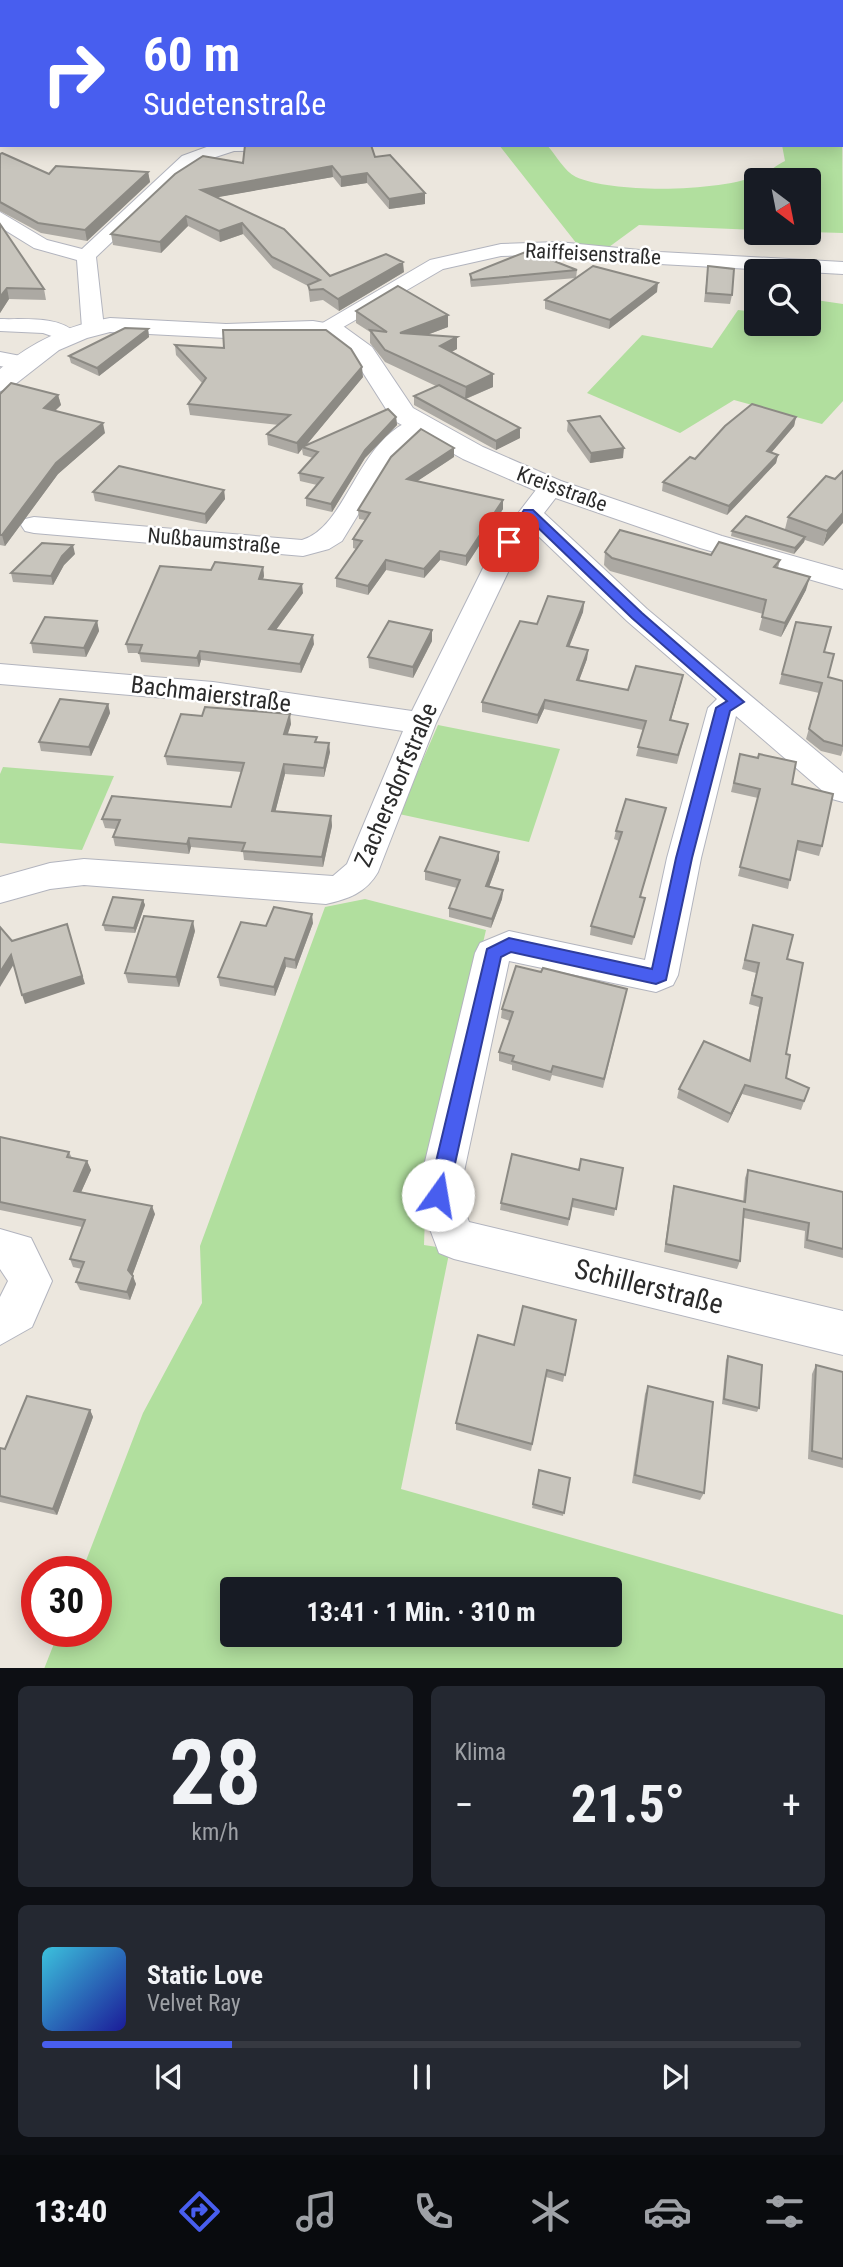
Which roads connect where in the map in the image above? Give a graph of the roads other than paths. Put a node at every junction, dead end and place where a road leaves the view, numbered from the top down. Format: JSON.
{"nodes":[{"id":1,"x":258,"y":147,"type":"edge"},
{"id":2,"x":0,"y":218,"type":"edge"},
{"id":3,"x":86,"y":256,"type":"junction"},
{"id":4,"x":843,"y":268,"type":"edge"},
{"id":5,"x":0,"y":326,"type":"edge"},
{"id":6,"x":93,"y":328,"type":"junction"},
{"id":7,"x":325,"y":328,"type":"junction"},
{"id":8,"x":66,"y":335,"type":"junction"},
{"id":9,"x":11,"y":361,"type":"edge"},
{"id":10,"x":0,"y":383,"type":"edge"},
{"id":11,"x":419,"y":425,"type":"junction"},
{"id":12,"x":551,"y":487,"type":"junction"},
{"id":13,"x":529,"y":513,"type":"junction"},
{"id":14,"x":34,"y":525,"type":"dead end"},
{"id":15,"x":843,"y":580,"type":"edge"},
{"id":16,"x":0,"y":674,"type":"edge"},
{"id":17,"x":737,"y":702,"type":"junction"},
{"id":18,"x":421,"y":723,"type":"junction"},
{"id":19,"x":843,"y":791,"type":"edge"},
{"id":20,"x":0,"y":890,"type":"edge"},
{"id":21,"x":0,"y":1249,"type":"edge"},
{"id":22,"x":0,"y":1323,"type":"edge"},
{"id":23,"x":843,"y":1333,"type":"edge"}],
"edges":[{"from":1,"to":3,"type":"street"},
{"from":2,"to":3,"type":"street"},
{"from":3,"to":6,"type":"street"},
{"from":4,"to":7,"type":"street","name":"Raiffeisenstraße"},
{"from":5,"to":8,"type":"street"},
{"from":6,"to":7,"type":"street","name":"Raiffeisenstraße"},
{"from":6,"to":8,"type":"street","name":"Raiffeisenstraße"},
{"from":7,"to":11,"type":"street","name":"Kreisstraße"},
{"from":8,"to":9,"type":"street","name":"Raiffeisenstraße"},
{"from":9,"to":10,"type":"street","name":"Raiffeisenstraße"},
{"from":11,"to":12,"type":"street","name":"Kreisstraße"},
{"from":11,"to":14,"type":"street","name":"Nußbaumstraße"},
{"from":12,"to":13,"type":"street","name":"Zachersdorfstraße"},
{"from":12,"to":15,"type":"street","name":"Kreisstraße"},
{"from":13,"to":17,"type":"street"},
{"from":13,"to":18,"type":"street","name":"Zachersdorfstraße"},
{"from":16,"to":18,"type":"street","name":"Bachmaierstraße"},
{"from":17,"to":19,"type":"street"},
{"from":17,"to":23,"type":"street","name":"Schillerstraße"},
{"from":18,"to":20,"type":"street","name":"Zachersdorfstraße"},
{"from":21,"to":22,"type":"street"}]}
